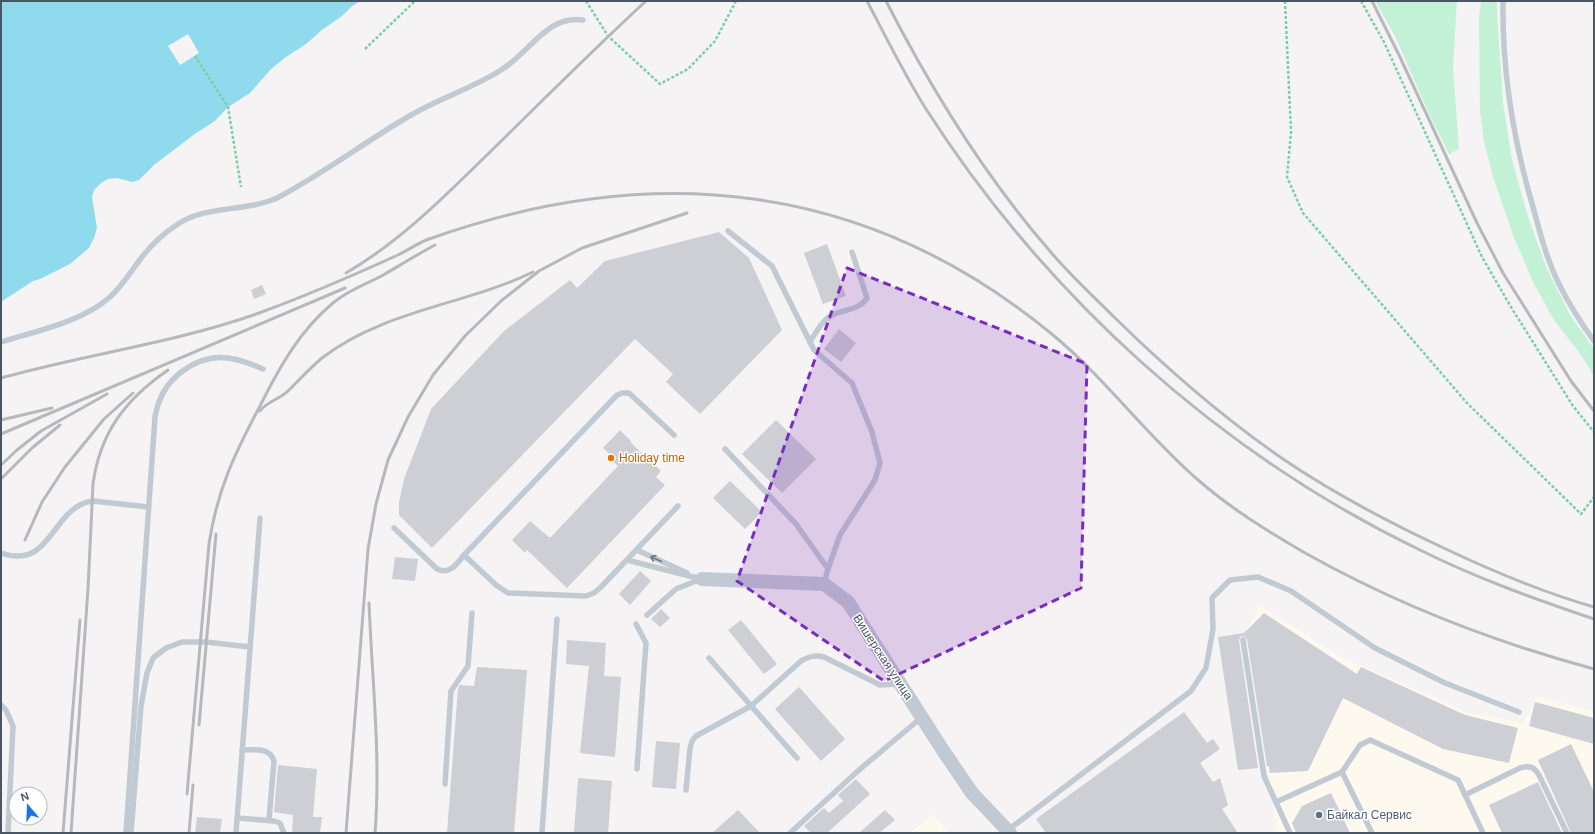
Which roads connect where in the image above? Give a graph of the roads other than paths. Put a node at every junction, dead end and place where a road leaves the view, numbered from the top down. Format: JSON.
{"nodes":[{"id":1,"x":1503,"y":1,"type":"edge"},
{"id":2,"x":583,"y":20,"type":"dead end"},
{"id":3,"x":728,"y":231,"type":"dead end"},
{"id":4,"x":852,"y":252,"type":"dead end"},
{"id":5,"x":1594,"y":341,"type":"edge"},
{"id":6,"x":1,"y":342,"type":"edge"},
{"id":7,"x":810,"y":342,"type":"junction"},
{"id":8,"x":263,"y":369,"type":"dead end"},
{"id":9,"x":674,"y":435,"type":"dead end"},
{"id":10,"x":725,"y":449,"type":"dead end"},
{"id":11,"x":678,"y":506,"type":"dead end"},
{"id":12,"x":148,"y":507,"type":"junction"},
{"id":13,"x":260,"y":518,"type":"dead end"},
{"id":14,"x":394,"y":528,"type":"dead end"},
{"id":15,"x":637,"y":550,"type":"junction"},
{"id":16,"x":1,"y":552,"type":"edge"},
{"id":17,"x":464,"y":556,"type":"junction"},
{"id":18,"x":627,"y":560,"type":"junction"},
{"id":19,"x":828,"y":569,"type":"junction"},
{"id":20,"x":702,"y":579,"type":"junction"},
{"id":21,"x":824,"y":584,"type":"junction"},
{"id":22,"x":472,"y":613,"type":"dead end"},
{"id":23,"x":647,"y":615,"type":"dead end"},
{"id":24,"x":557,"y":618,"type":"dead end"},
{"id":25,"x":636,"y":624,"type":"dead end"},
{"id":26,"x":1243,"y":640,"type":"dead end"},
{"id":27,"x":250,"y":647,"type":"junction"},
{"id":28,"x":709,"y":658,"type":"dead end"},
{"id":29,"x":901,"y":684,"type":"junction"},
{"id":30,"x":1,"y":706,"type":"edge"},
{"id":31,"x":751,"y":706,"type":"junction"},
{"id":32,"x":1519,"y":712,"type":"dead end"},
{"id":33,"x":922,"y":717,"type":"junction"},
{"id":34,"x":242,"y":750,"type":"junction"},
{"id":35,"x":797,"y":758,"type":"dead end"},
{"id":36,"x":637,"y":769,"type":"dead end"},
{"id":37,"x":1342,"y":772,"type":"junction"},
{"id":38,"x":445,"y":784,"type":"dead end"},
{"id":39,"x":686,"y":790,"type":"dead end"},
{"id":40,"x":1465,"y":795,"type":"junction"},
{"id":41,"x":1276,"y":802,"type":"junction"},
{"id":42,"x":237,"y":818,"type":"junction"},
{"id":43,"x":269,"y":820,"type":"junction"},
{"id":44,"x":1009,"y":832,"type":"edge"},
{"id":45,"x":8,"y":833,"type":"edge"},
{"id":46,"x":126,"y":833,"type":"edge"},
{"id":47,"x":131,"y":833,"type":"edge"},
{"id":48,"x":236,"y":833,"type":"edge"},
{"id":49,"x":284,"y":833,"type":"edge"},
{"id":50,"x":542,"y":833,"type":"edge"},
{"id":51,"x":790,"y":833,"type":"edge"},
{"id":52,"x":1290,"y":833,"type":"edge"},
{"id":53,"x":1372,"y":833,"type":"edge"},
{"id":54,"x":1484,"y":833,"type":"edge"},
{"id":55,"x":1567,"y":833,"type":"edge"}],
"edges":[{"from":1,"to":5,"type":"lane"},
{"from":2,"to":6,"type":"lane"},
{"from":3,"to":7,"type":"lane"},
{"from":4,"to":7,"type":"lane"},
{"from":7,"to":19,"type":"lane"},
{"from":8,"to":12,"type":"lane"},
{"from":9,"to":17,"type":"lane"},
{"from":10,"to":19,"type":"lane"},
{"from":11,"to":15,"type":"lane"},
{"from":12,"to":16,"type":"lane"},
{"from":12,"to":46,"type":"lane"},
{"from":13,"to":27,"type":"lane"},
{"from":14,"to":17,"type":"lane"},
{"from":15,"to":18,"type":"lane"},
{"from":20,"to":15,"type":"lane","one_way":true},
{"from":17,"to":18,"type":"lane"},
{"from":18,"to":20,"type":"lane"},
{"from":19,"to":21,"type":"lane"},
{"from":20,"to":21,"type":"street"},
{"from":20,"to":23,"type":"lane"},
{"from":21,"to":29,"type":"street","name":"Вишерская улица"},
{"from":22,"to":38,"type":"lane"},
{"from":24,"to":50,"type":"lane"},
{"from":25,"to":36,"type":"lane"},
{"from":26,"to":41,"type":"lane"},
{"from":27,"to":34,"type":"lane"},
{"from":27,"to":47,"type":"lane"},
{"from":28,"to":31,"type":"lane"},
{"from":29,"to":31,"type":"lane"},
{"from":29,"to":33,"type":"street","name":"Вишерская улица"},
{"from":30,"to":45,"type":"lane"},
{"from":31,"to":35,"type":"lane"},
{"from":31,"to":39,"type":"lane"},
{"from":32,"to":44,"type":"lane"},
{"from":33,"to":44,"type":"street","name":"Вишерская улица"},
{"from":33,"to":51,"type":"lane"},
{"from":34,"to":42,"type":"lane"},
{"from":34,"to":43,"type":"lane"},
{"from":37,"to":40,"type":"lane"},
{"from":37,"to":41,"type":"lane"},
{"from":37,"to":53,"type":"lane"},
{"from":40,"to":54,"type":"lane"},
{"from":40,"to":55,"type":"lane"},
{"from":41,"to":52,"type":"lane"},
{"from":42,"to":43,"type":"lane"},
{"from":42,"to":48,"type":"lane"},
{"from":43,"to":49,"type":"lane"}]}
